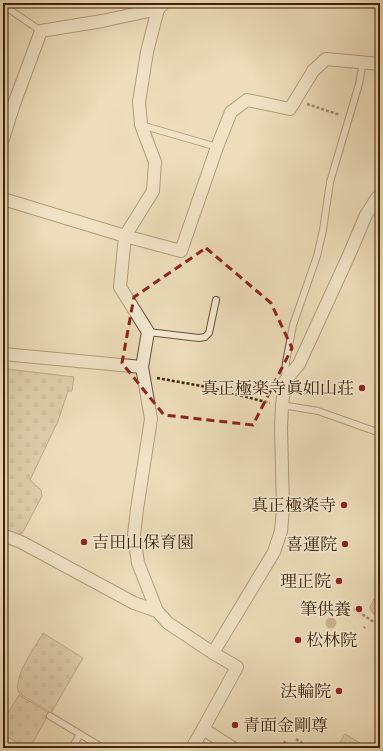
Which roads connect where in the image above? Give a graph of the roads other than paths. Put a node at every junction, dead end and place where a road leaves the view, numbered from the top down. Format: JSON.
{"nodes":[{"id":1,"x":160,"y":5,"type":"edge"},
{"id":2,"x":3,"y":6,"type":"edge"},
{"id":3,"x":41,"y":31,"type":"junction"},
{"id":4,"x":363,"y":62,"type":"junction"},
{"id":5,"x":380,"y":64,"type":"edge"},
{"id":6,"x":141,"y":125,"type":"junction"},
{"id":7,"x":3,"y":139,"type":"edge"},
{"id":8,"x":217,"y":147,"type":"junction"},
{"id":9,"x":380,"y":196,"type":"edge"},
{"id":10,"x":3,"y":199,"type":"edge"},
{"id":11,"x":125,"y":236,"type":"junction"},
{"id":12,"x":216,"y":300,"type":"dead end"},
{"id":13,"x":148,"y":332,"type":"junction"},
{"id":14,"x":3,"y":354,"type":"edge"},
{"id":15,"x":143,"y":371,"type":"junction"},
{"id":16,"x":285,"y":381,"type":"junction"},
{"id":17,"x":282,"y":405,"type":"junction"},
{"id":18,"x":380,"y":433,"type":"edge"},
{"id":19,"x":6,"y":542,"type":"edge"},
{"id":20,"x":157,"y":611,"type":"junction"},
{"id":21,"x":213,"y":653,"type":"junction"},
{"id":22,"x":50,"y":716,"type":"dead end"},
{"id":23,"x":203,"y":729,"type":"junction"},
{"id":24,"x":80,"y":734,"type":"junction"},
{"id":25,"x":72,"y":748,"type":"edge"},
{"id":26,"x":104,"y":748,"type":"edge"},
{"id":27,"x":192,"y":748,"type":"edge"},
{"id":28,"x":233,"y":748,"type":"edge"}],
"edges":[{"from":1,"to":3,"type":"street"},
{"from":1,"to":6,"type":"street"},
{"from":2,"to":3,"type":"lane"},
{"from":3,"to":7,"type":"street"},
{"from":4,"to":5,"type":"street"},
{"from":4,"to":8,"type":"street"},
{"from":4,"to":16,"type":"lane"},
{"from":6,"to":8,"type":"lane"},
{"from":6,"to":11,"type":"street"},
{"from":8,"to":11,"type":"street"},
{"from":9,"to":16,"type":"street"},
{"from":10,"to":11,"type":"street"},
{"from":11,"to":13,"type":"street"},
{"from":12,"to":13,"type":"lane"},
{"from":13,"to":15,"type":"street"},
{"from":14,"to":15,"type":"street"},
{"from":15,"to":20,"type":"street"},
{"from":16,"to":17,"type":"street"},
{"from":17,"to":18,"type":"lane"},
{"from":17,"to":21,"type":"street"},
{"from":19,"to":20,"type":"street"},
{"from":20,"to":21,"type":"street"},
{"from":21,"to":23,"type":"street"},
{"from":22,"to":24,"type":"lane"},
{"from":23,"to":27,"type":"street"},
{"from":23,"to":28,"type":"street"},
{"from":24,"to":25,"type":"lane"},
{"from":24,"to":26,"type":"lane"}]}
